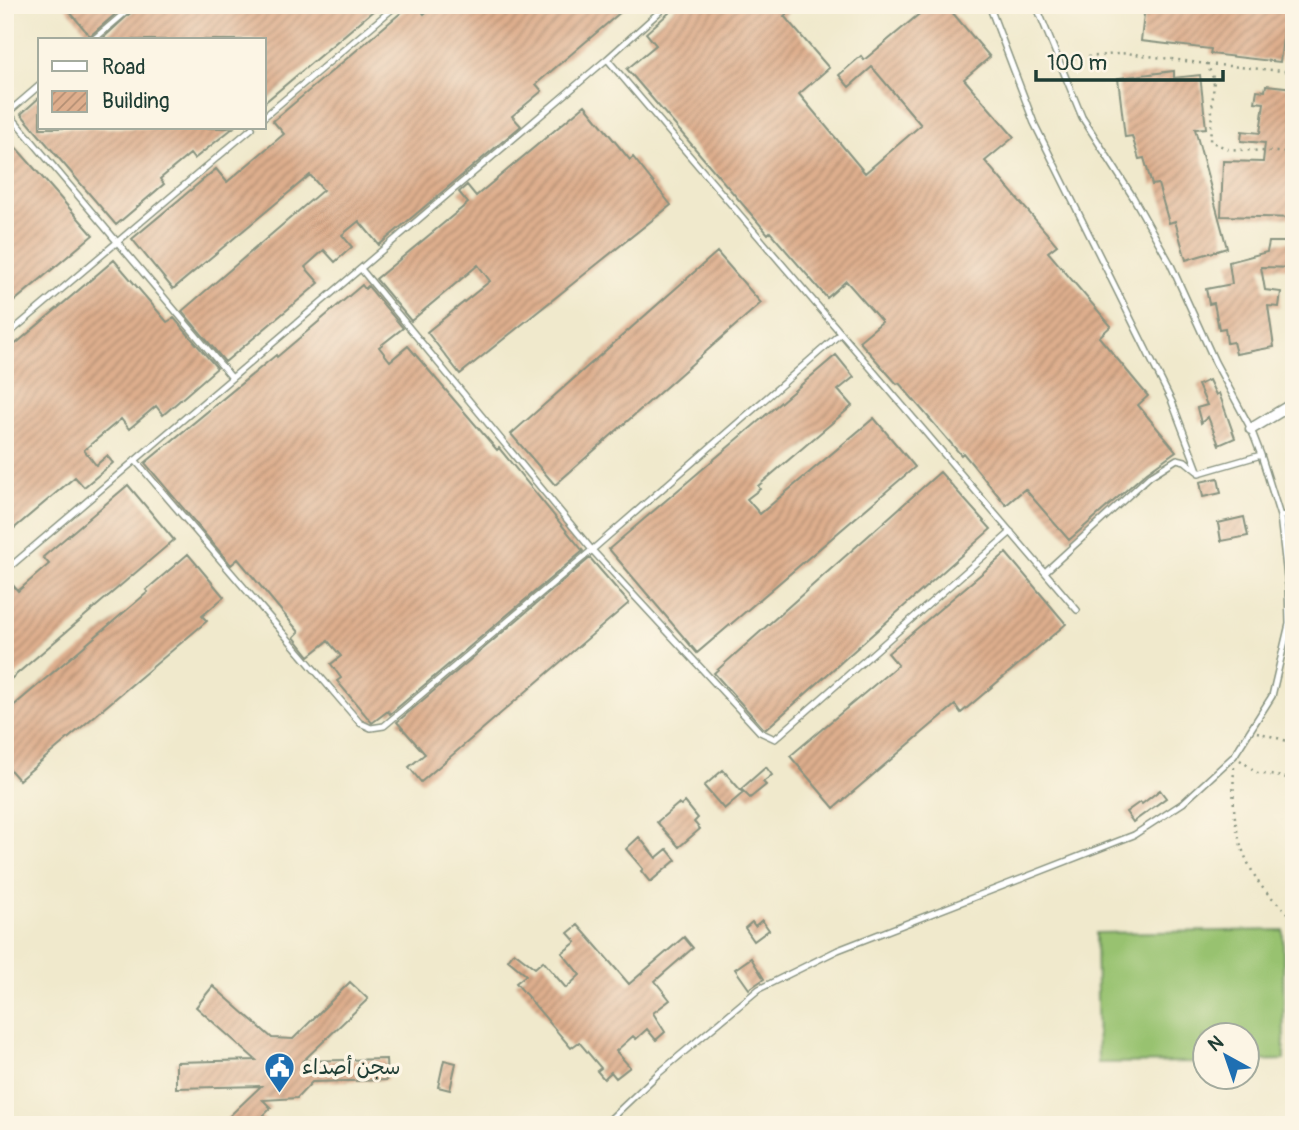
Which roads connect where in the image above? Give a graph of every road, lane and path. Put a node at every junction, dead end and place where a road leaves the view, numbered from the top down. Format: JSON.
{"nodes":[{"id":1,"x":134,"y":5,"type":"edge"},
{"id":2,"x":397,"y":5,"type":"edge"},
{"id":3,"x":667,"y":5,"type":"edge"},
{"id":4,"x":989,"y":5,"type":"edge"},
{"id":5,"x":1036,"y":5,"type":"edge"},
{"id":6,"x":95,"y":38,"type":"edge"},
{"id":7,"x":607,"y":59,"type":"junction"},
{"id":8,"x":1058,"y":59,"type":"junction"},
{"id":9,"x":1207,"y":65,"type":"junction"},
{"id":10,"x":1294,"y":72,"type":"edge"},
{"id":11,"x":38,"y":87,"type":"edge"},
{"id":12,"x":6,"y":112,"type":"edge"},
{"id":13,"x":266,"y":115,"type":"edge"},
{"id":14,"x":250,"y":130,"type":"edge"},
{"id":15,"x":1294,"y":153,"type":"edge"},
{"id":16,"x":117,"y":241,"type":"junction"},
{"id":17,"x":361,"y":269,"type":"junction"},
{"id":18,"x":841,"y":333,"type":"junction"},
{"id":19,"x":5,"y":337,"type":"edge"},
{"id":20,"x":232,"y":378,"type":"junction"},
{"id":21,"x":1294,"y":402,"type":"edge"},
{"id":22,"x":1251,"y":429,"type":"junction"},
{"id":23,"x":1261,"y":455,"type":"junction"},
{"id":24,"x":135,"y":460,"type":"junction"},
{"id":25,"x":1199,"y":473,"type":"junction"},
{"id":26,"x":1294,"y":515,"type":"edge"},
{"id":27,"x":1280,"y":516,"type":"junction"},
{"id":28,"x":1011,"y":532,"type":"junction"},
{"id":29,"x":592,"y":550,"type":"junction"},
{"id":30,"x":5,"y":571,"type":"edge"},
{"id":31,"x":1045,"y":572,"type":"junction"},
{"id":32,"x":1077,"y":610,"type":"dead end"},
{"id":33,"x":1250,"y":730,"type":"junction"},
{"id":34,"x":1294,"y":743,"type":"edge"},
{"id":35,"x":1234,"y":756,"type":"junction"},
{"id":36,"x":1294,"y":779,"type":"edge"},
{"id":37,"x":1294,"y":919,"type":"edge"},
{"id":38,"x":604,"y":1125,"type":"edge"}],
"edges":[{"from":1,"to":6,"type":"lane"},
{"from":2,"to":13,"type":"lane"},
{"from":3,"to":7,"type":"lane"},
{"from":4,"to":25,"type":"lane"},
{"from":5,"to":8,"type":"lane"},
{"from":7,"to":17,"type":"lane"},
{"from":7,"to":18,"type":"lane"},
{"from":8,"to":9,"type":"path"},
{"from":8,"to":22,"type":"lane"},
{"from":9,"to":10,"type":"path"},
{"from":9,"to":15,"type":"path"},
{"from":11,"to":12,"type":"lane"},
{"from":12,"to":16,"type":"lane"},
{"from":14,"to":16,"type":"lane"},
{"from":16,"to":19,"type":"lane"},
{"from":16,"to":20,"type":"lane"},
{"from":17,"to":20,"type":"lane"},
{"from":17,"to":29,"type":"lane"},
{"from":18,"to":28,"type":"lane"},
{"from":18,"to":29,"type":"lane"},
{"from":20,"to":24,"type":"lane"},
{"from":21,"to":22,"type":"street"},
{"from":22,"to":23,"type":"lane"},
{"from":23,"to":25,"type":"lane"},
{"from":23,"to":27,"type":"lane"},
{"from":24,"to":29,"type":"lane"},
{"from":24,"to":30,"type":"lane"},
{"from":25,"to":31,"type":"lane"},
{"from":26,"to":27,"type":"lane"},
{"from":27,"to":33,"type":"lane"},
{"from":28,"to":29,"type":"lane"},
{"from":28,"to":31,"type":"lane"},
{"from":31,"to":32,"type":"lane"},
{"from":33,"to":34,"type":"path"},
{"from":33,"to":35,"type":"lane"},
{"from":35,"to":36,"type":"path"},
{"from":35,"to":37,"type":"path"},
{"from":35,"to":38,"type":"lane"}]}
